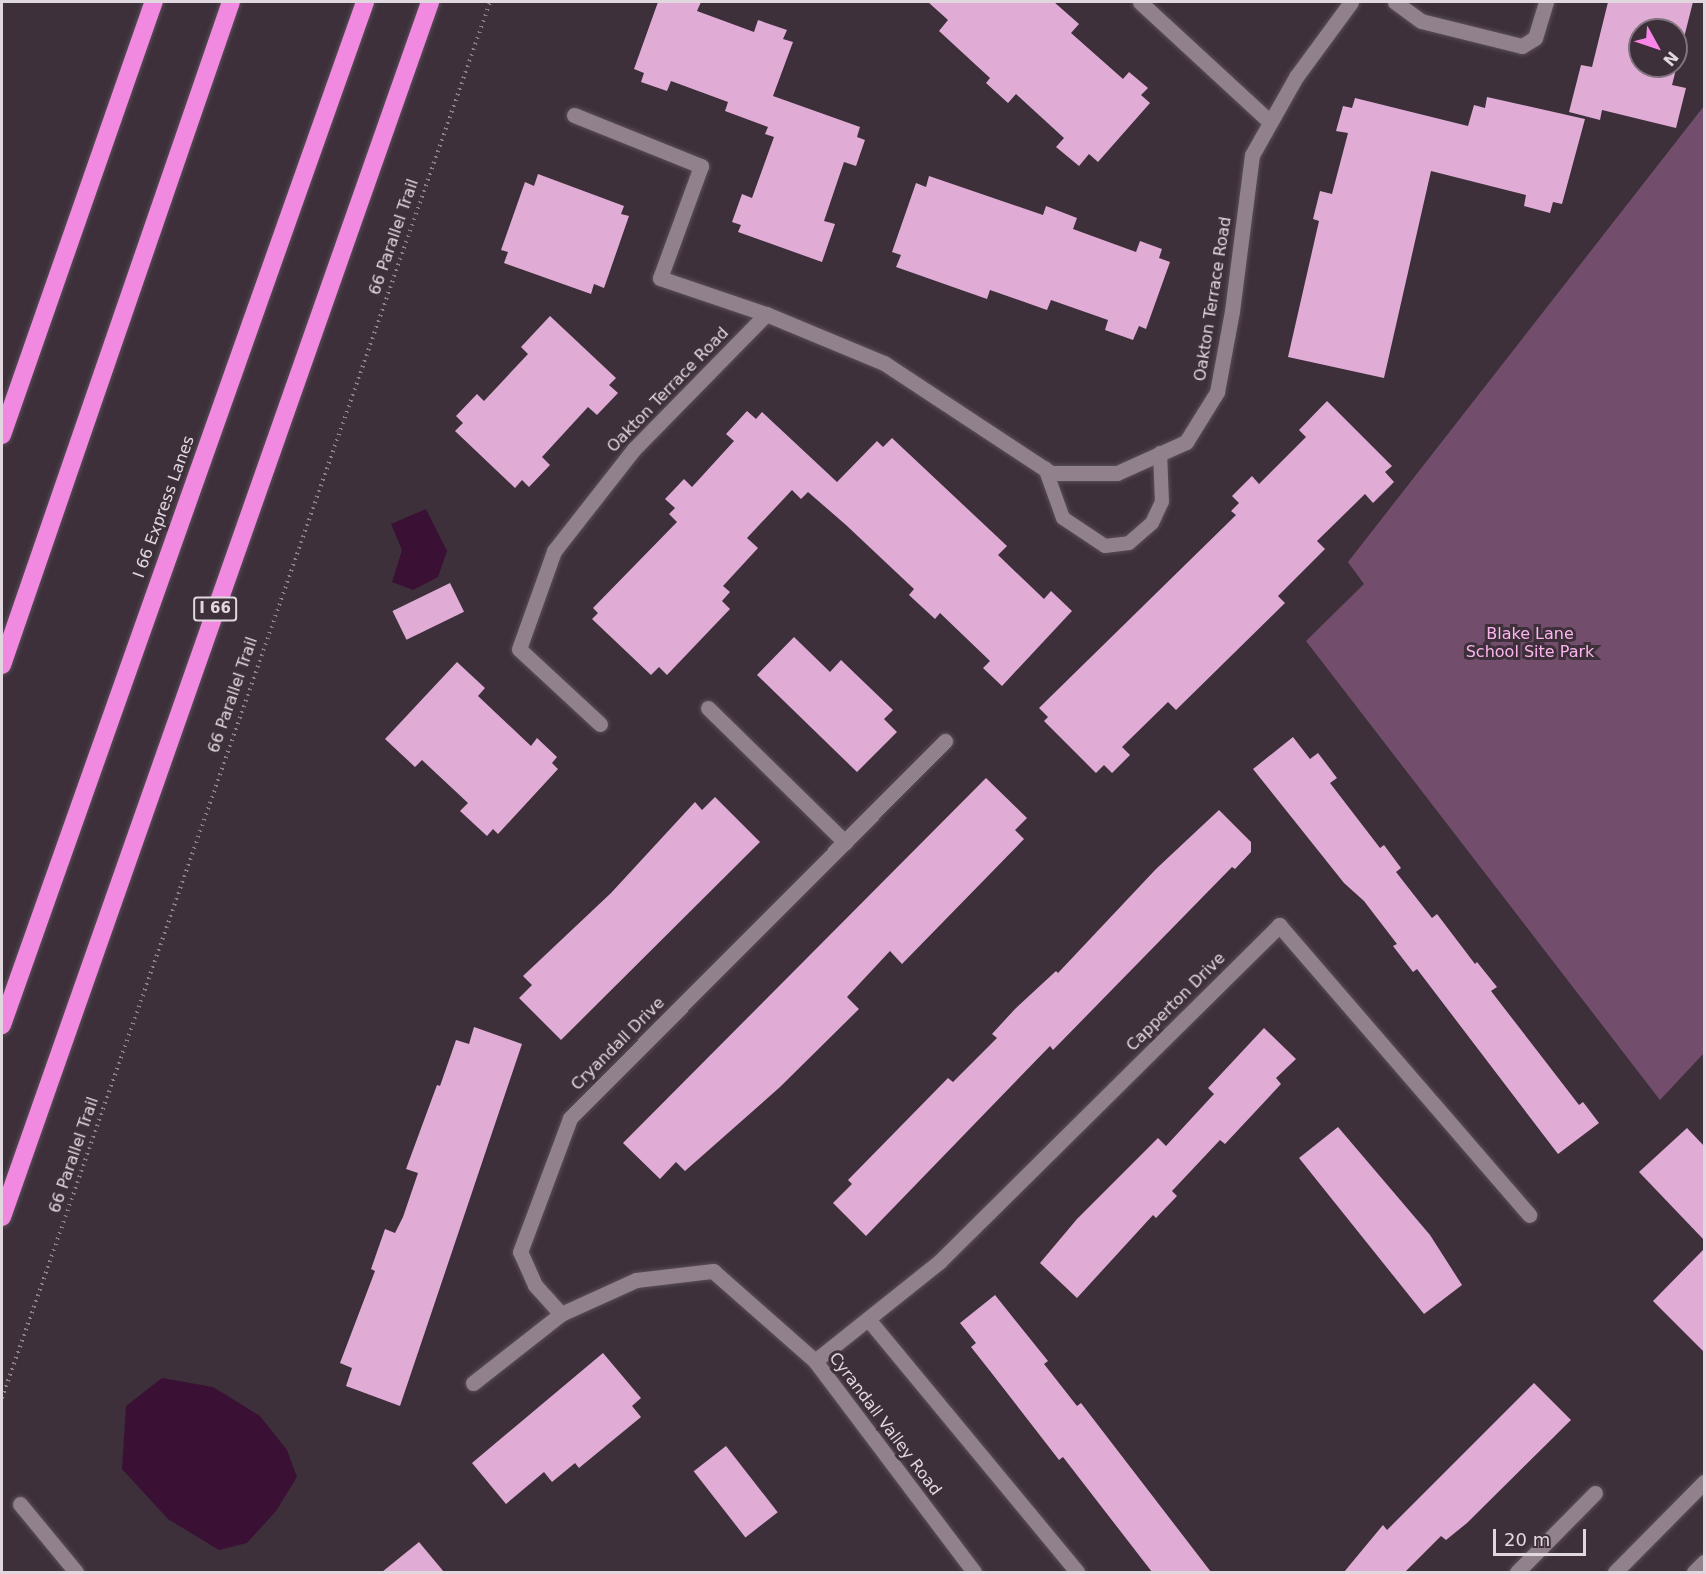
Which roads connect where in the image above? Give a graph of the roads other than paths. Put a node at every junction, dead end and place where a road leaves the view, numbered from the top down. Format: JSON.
{"nodes":[{"id":1,"x":154,"y":2,"type":"edge"},
{"id":2,"x":231,"y":2,"type":"edge"},
{"id":3,"x":365,"y":2,"type":"edge"},
{"id":4,"x":430,"y":2,"type":"edge"},
{"id":5,"x":1140,"y":2,"type":"edge"},
{"id":6,"x":1351,"y":2,"type":"edge"},
{"id":7,"x":1395,"y":2,"type":"edge"},
{"id":8,"x":1546,"y":2,"type":"edge"},
{"id":9,"x":574,"y":115,"type":"dead end"},
{"id":10,"x":1270,"y":122,"type":"junction"},
{"id":11,"x":766,"y":314,"type":"junction"},
{"id":12,"x":2,"y":435,"type":"edge"},
{"id":13,"x":1160,"y":453,"type":"junction"},
{"id":14,"x":1045,"y":468,"type":"junction"},
{"id":15,"x":2,"y":665,"type":"edge"},
{"id":16,"x":708,"y":708,"type":"dead end"},
{"id":17,"x":600,"y":724,"type":"dead end"},
{"id":18,"x":945,"y":741,"type":"dead end"},
{"id":19,"x":845,"y":842,"type":"junction"},
{"id":20,"x":2,"y":1026,"type":"edge"},
{"id":21,"x":1529,"y":1215,"type":"dead end"},
{"id":22,"x":2,"y":1217,"type":"edge"},
{"id":23,"x":561,"y":1314,"type":"junction"},
{"id":24,"x":868,"y":1319,"type":"junction"},
{"id":25,"x":814,"y":1361,"type":"junction"},
{"id":26,"x":473,"y":1383,"type":"dead end"},
{"id":27,"x":1704,"y":1482,"type":"edge"},
{"id":28,"x":1595,"y":1493,"type":"dead end"},
{"id":29,"x":20,"y":1504,"type":"dead end"},
{"id":30,"x":1704,"y":1562,"type":"edge"},
{"id":31,"x":76,"y":1572,"type":"edge"},
{"id":32,"x":974,"y":1572,"type":"edge"},
{"id":33,"x":1077,"y":1572,"type":"edge"},
{"id":34,"x":1517,"y":1572,"type":"edge"},
{"id":35,"x":1615,"y":1572,"type":"edge"},
{"id":36,"x":1694,"y":1572,"type":"edge"}],
"edges":[{"from":1,"to":12,"type":"highway"},
{"from":2,"to":15,"type":"highway"},
{"from":3,"to":20,"type":"highway","name":"I 66 Express Lanes"},
{"from":4,"to":22,"type":"highway","number":"I 66"},
{"from":5,"to":10,"type":"street"},
{"from":6,"to":10,"type":"street","name":"Oakton Terrace Road"},
{"from":7,"to":8,"type":"street"},
{"from":9,"to":11,"type":"street","name":"Oakton Terrace Road"},
{"from":10,"to":13,"type":"street","name":"Oakton Terrace Road"},
{"from":11,"to":14,"type":"street","name":"Oakton Terrace Road"},
{"from":11,"to":17,"type":"street","name":"Oakton Terrace Road"},
{"from":13,"to":14,"type":"street","name":"Oakton Terrace Road"},
{"from":13,"to":14,"type":"lane"},
{"from":16,"to":19,"type":"street"},
{"from":18,"to":19,"type":"street","name":"Cryandall Drive"},
{"from":19,"to":23,"type":"street","name":"Cryandall Drive"},
{"from":21,"to":24,"type":"street","name":"Capperton Drive"},
{"from":23,"to":25,"type":"street","name":"Cyrandall Valley Road"},
{"from":23,"to":26,"type":"street","name":"Cyrandall Valley Road"},
{"from":24,"to":25,"type":"street","name":"Capperton Drive"},
{"from":24,"to":33,"type":"street"},
{"from":25,"to":32,"type":"street","name":"Cyrandall Valley Road"},
{"from":27,"to":35,"type":"street"},
{"from":28,"to":34,"type":"street"},
{"from":29,"to":31,"type":"street"},
{"from":30,"to":36,"type":"street"}]}
